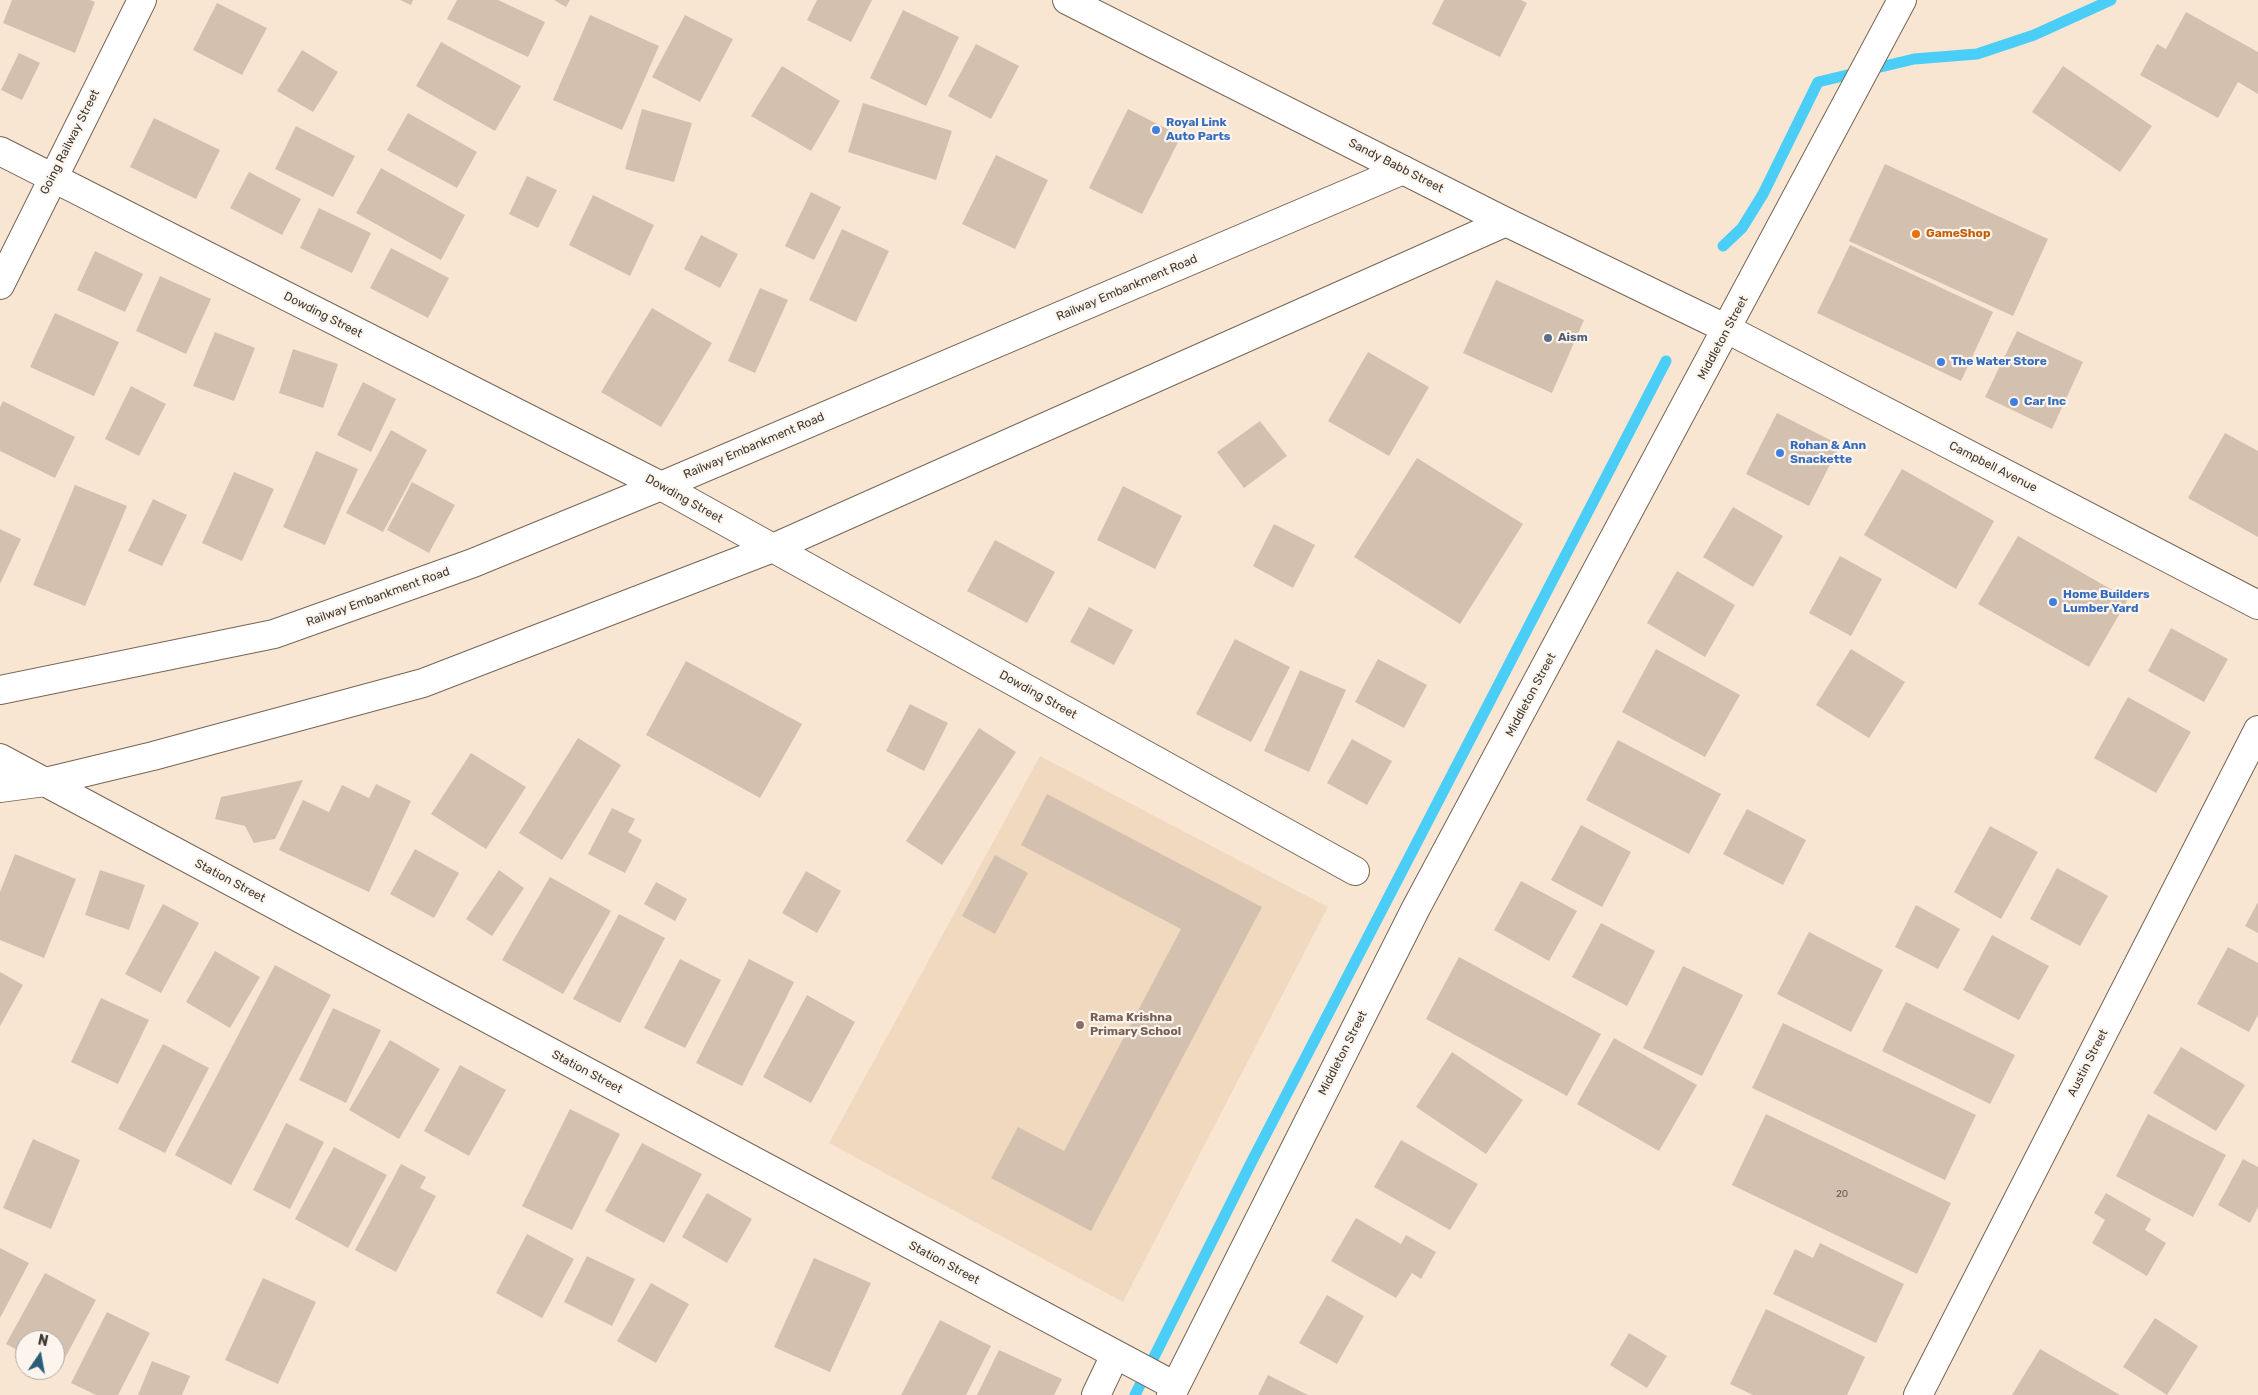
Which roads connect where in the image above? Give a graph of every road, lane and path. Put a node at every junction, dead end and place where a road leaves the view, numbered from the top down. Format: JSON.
{"nodes":[{"id":1,"x":142,"y":0,"type":"edge"},
{"id":2,"x":1067,"y":0,"type":"edge"},
{"id":3,"x":1902,"y":0,"type":"edge"},
{"id":4,"x":0,"y":151,"type":"edge"},
{"id":5,"x":1403,"y":170,"type":"junction"},
{"id":6,"x":52,"y":179,"type":"junction"},
{"id":7,"x":1506,"y":222,"type":"junction"},
{"id":8,"x":0,"y":285,"type":"edge"},
{"id":9,"x":1727,"y":329,"type":"junction"},
{"id":10,"x":661,"y":486,"type":"junction"},
{"id":11,"x":773,"y":548,"type":"junction"},
{"id":12,"x":2258,"y":605,"type":"edge"},
{"id":13,"x":0,"y":690,"type":"edge"},
{"id":14,"x":2258,"y":730,"type":"edge"},
{"id":15,"x":0,"y":758,"type":"edge"},
{"id":16,"x":45,"y":782,"type":"junction"},
{"id":17,"x":0,"y":788,"type":"edge"},
{"id":18,"x":1355,"y":871,"type":"dead end"},
{"id":19,"x":1115,"y":1355,"type":"junction"},
{"id":20,"x":1173,"y":1391,"type":"edge"},
{"id":21,"x":1096,"y":1395,"type":"edge"},
{"id":22,"x":1918,"y":1395,"type":"edge"}],
"edges":[{"from":1,"to":6,"type":"street","name":"Going Railway Street"},
{"from":2,"to":5,"type":"street","name":"Sandy Babb Street"},
{"from":3,"to":9,"type":"street","name":"Middleton Street"},
{"from":4,"to":6,"type":"street","name":"Dowding Street"},
{"from":5,"to":7,"type":"street","name":"Sandy Babb Street"},
{"from":5,"to":10,"type":"street","name":"Railway Embankment Road"},
{"from":6,"to":8,"type":"street","name":"Going Railway Street"},
{"from":6,"to":10,"type":"street","name":"Dowding Street"},
{"from":7,"to":9,"type":"street","name":"Sandy Babb Street"},
{"from":7,"to":11,"type":"street"},
{"from":9,"to":12,"type":"street","name":"Campbell Avenue"},
{"from":9,"to":20,"type":"street","name":"Middleton Street"},
{"from":10,"to":11,"type":"street","name":"Dowding Street"},
{"from":10,"to":13,"type":"street","name":"Railway Embankment Road"},
{"from":11,"to":16,"type":"street"},
{"from":11,"to":18,"type":"street","name":"Dowding Street"},
{"from":14,"to":22,"type":"street","name":"Austin Street"},
{"from":15,"to":16,"type":"street","name":"Station Street"},
{"from":16,"to":17,"type":"street"},
{"from":16,"to":19,"type":"street","name":"Station Street"},
{"from":19,"to":20,"type":"street","name":"Station Street"},
{"from":19,"to":21,"type":"street"}]}
